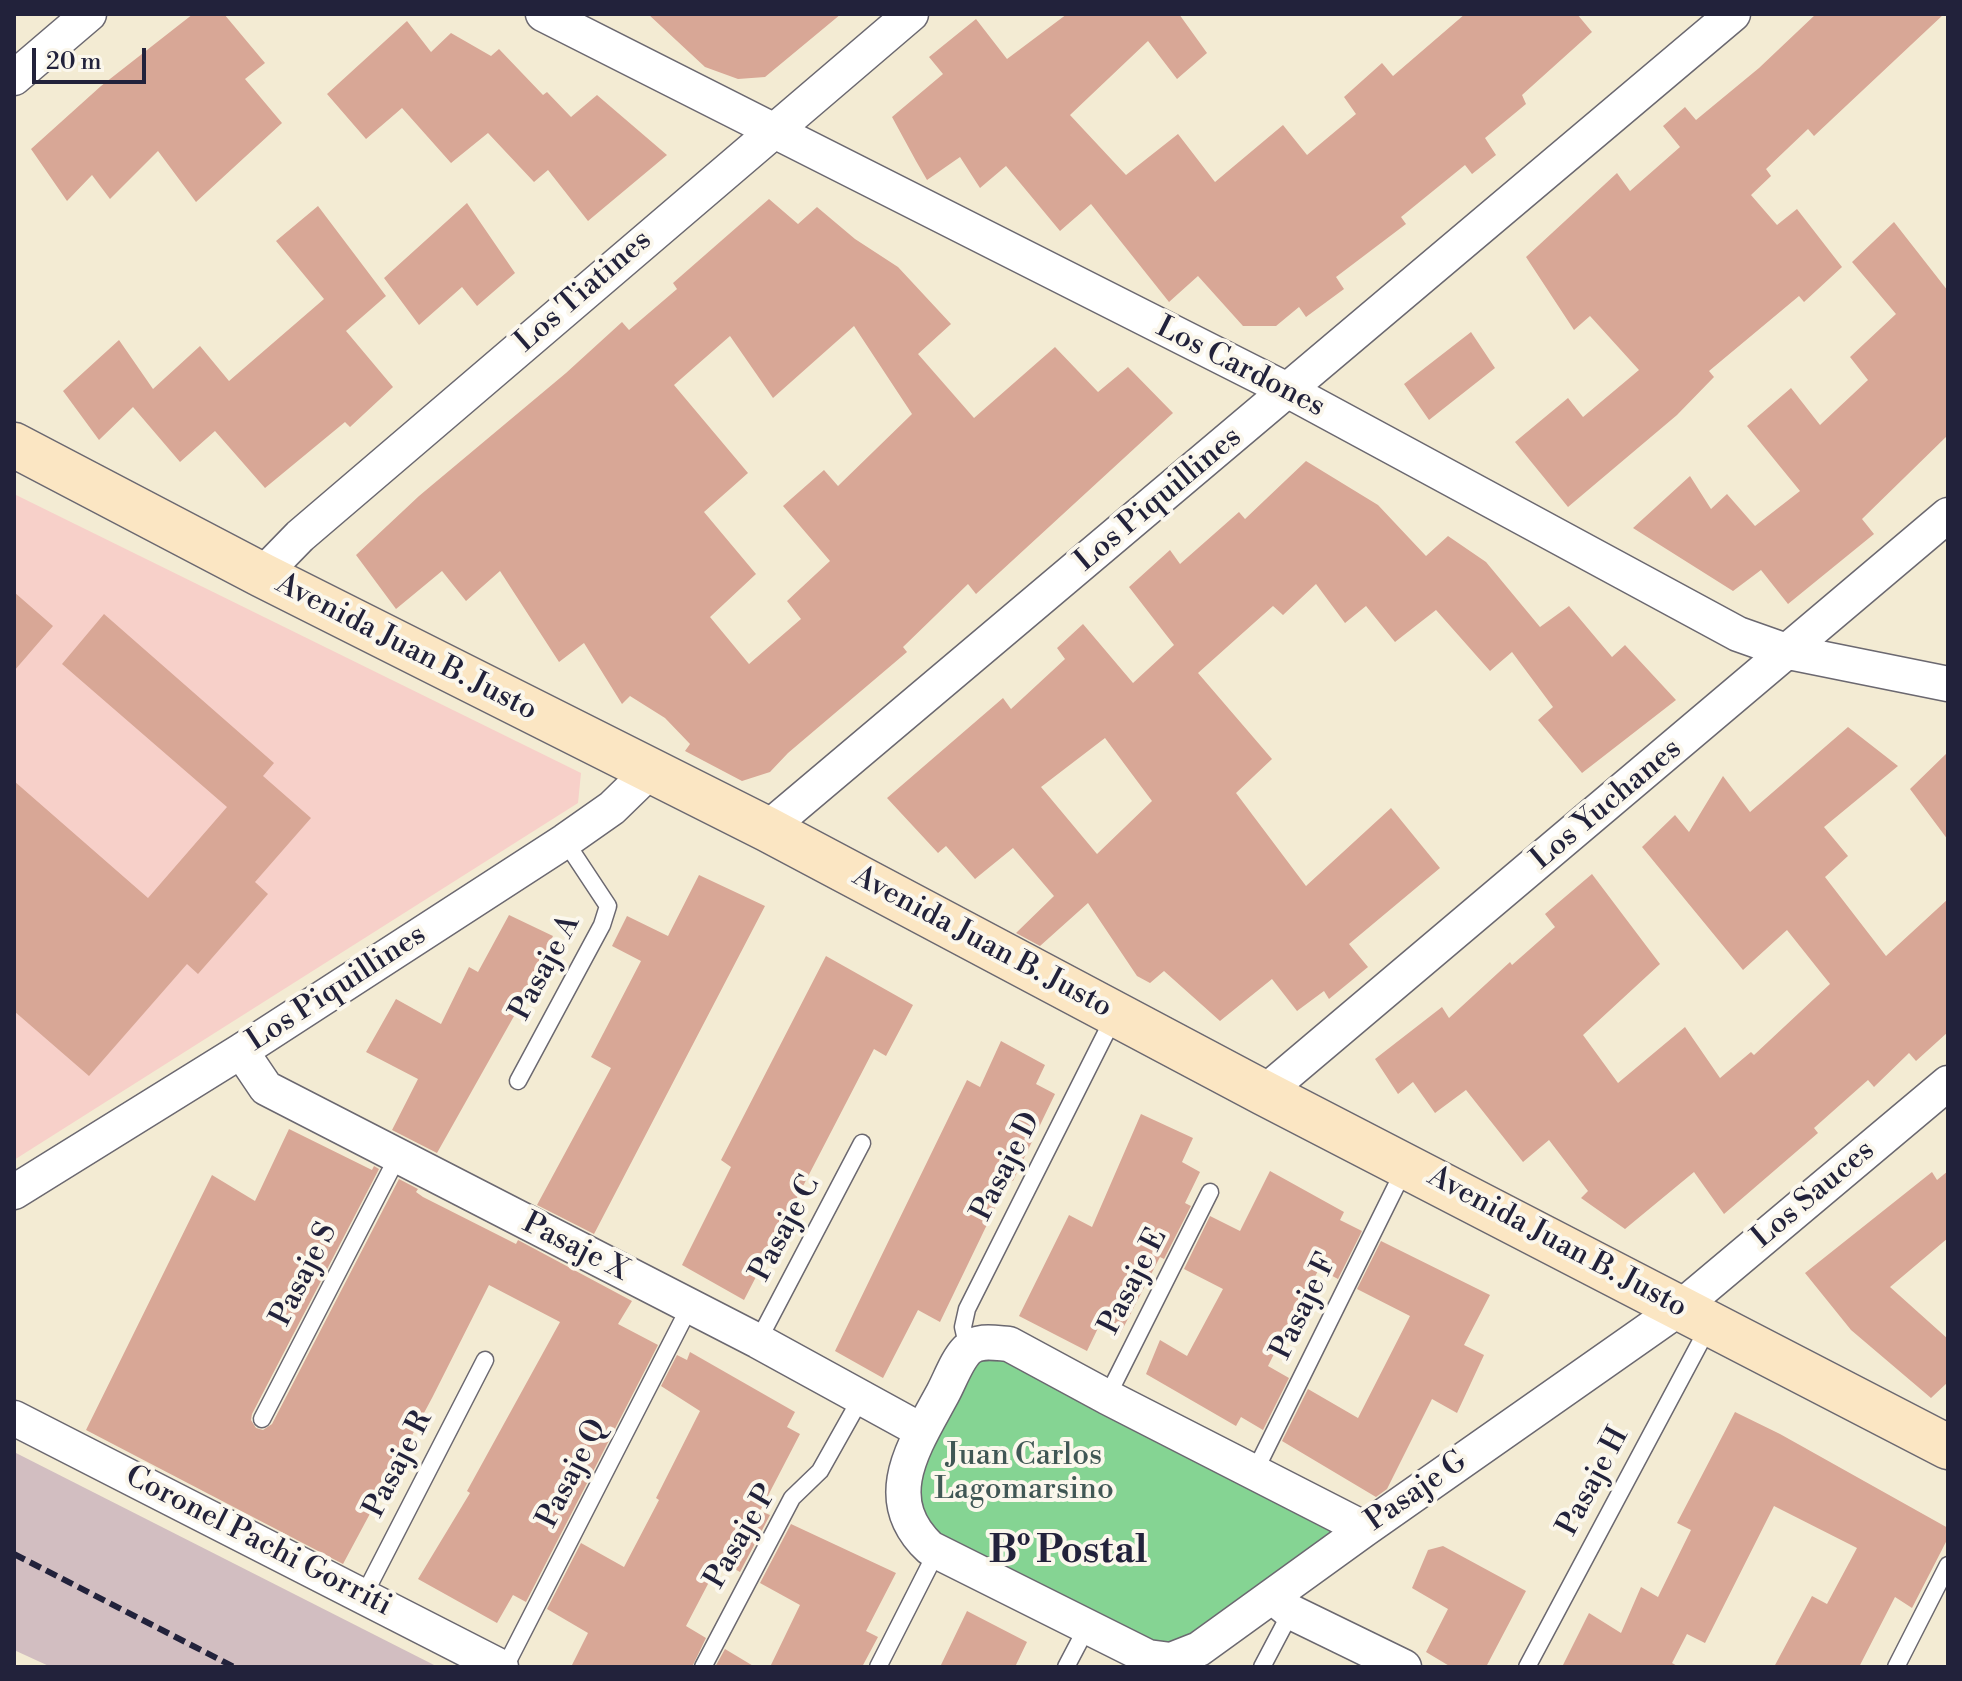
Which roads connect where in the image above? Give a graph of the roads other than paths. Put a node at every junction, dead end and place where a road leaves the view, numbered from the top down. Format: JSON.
{"nodes":[{"id":1,"x":89,"y":14,"type":"edge"},
{"id":2,"x":543,"y":14,"type":"edge"},
{"id":3,"x":911,"y":14,"type":"edge"},
{"id":4,"x":1733,"y":14,"type":"edge"},
{"id":5,"x":14,"y":78,"type":"edge"},
{"id":6,"x":771,"y":131,"type":"junction"},
{"id":7,"x":1289,"y":391,"type":"junction"},
{"id":8,"x":14,"y":445,"type":"edge"},
{"id":9,"x":1948,"y":515,"type":"edge"},
{"id":10,"x":262,"y":575,"type":"junction"},
{"id":11,"x":1789,"y":652,"type":"junction"},
{"id":12,"x":1948,"y":684,"type":"edge"},
{"id":13,"x":649,"y":772,"type":"junction"},
{"id":14,"x":767,"y":829,"type":"junction"},
{"id":15,"x":565,"y":841,"type":"junction"},
{"id":16,"x":1115,"y":1014,"type":"junction"},
{"id":17,"x":241,"y":1051,"type":"junction"},
{"id":18,"x":518,"y":1081,"type":"dead end"},
{"id":19,"x":1948,"y":1083,"type":"edge"},
{"id":20,"x":1264,"y":1093,"type":"junction"},
{"id":21,"x":862,"y":1143,"type":"dead end"},
{"id":22,"x":398,"y":1156,"type":"junction"},
{"id":23,"x":1406,"y":1165,"type":"junction"},
{"id":24,"x":14,"y":1192,"type":"edge"},
{"id":25,"x":1210,"y":1192,"type":"dead end"},
{"id":26,"x":690,"y":1306,"type":"junction"},
{"id":27,"x":1695,"y":1316,"type":"junction"},
{"id":28,"x":758,"y":1341,"type":"junction"},
{"id":29,"x":968,"y":1349,"type":"junction"},
{"id":30,"x":485,"y":1360,"type":"dead end"},
{"id":31,"x":1107,"y":1397,"type":"junction"},
{"id":32,"x":861,"y":1398,"type":"junction"},
{"id":33,"x":14,"y":1418,"type":"edge"},
{"id":34,"x":262,"y":1419,"type":"dead end"},
{"id":35,"x":922,"y":1431,"type":"junction"},
{"id":36,"x":1948,"y":1447,"type":"edge"},
{"id":37,"x":1254,"y":1473,"type":"junction"},
{"id":38,"x":1365,"y":1529,"type":"junction"},
{"id":39,"x":937,"y":1551,"type":"junction"},
{"id":40,"x":1948,"y":1565,"type":"edge"},
{"id":41,"x":363,"y":1597,"type":"junction"},
{"id":42,"x":1282,"y":1604,"type":"junction"},
{"id":43,"x":1087,"y":1627,"type":"junction"},
{"id":44,"x":503,"y":1667,"type":"edge"},
{"id":45,"x":703,"y":1667,"type":"edge"},
{"id":46,"x":878,"y":1667,"type":"edge"},
{"id":47,"x":1066,"y":1667,"type":"edge"},
{"id":48,"x":1262,"y":1667,"type":"edge"},
{"id":49,"x":1404,"y":1667,"type":"edge"},
{"id":50,"x":1527,"y":1667,"type":"edge"},
{"id":51,"x":1896,"y":1667,"type":"edge"}],
"edges":[{"from":1,"to":5,"type":"street"},
{"from":2,"to":6,"type":"street","name":"Los Cardones"},
{"from":3,"to":6,"type":"street","name":"Los Tiatines"},
{"from":4,"to":7,"type":"street","name":"Los Piquillines"},
{"from":6,"to":7,"type":"street","name":"Los Cardones"},
{"from":6,"to":10,"type":"street","name":"Los Tiatines"},
{"from":7,"to":11,"type":"street","name":"Los Cardones"},
{"from":7,"to":14,"type":"street","name":"Los Piquillines"},
{"from":8,"to":10,"type":"street","name":"Avenida Juan B. Justo"},
{"from":9,"to":11,"type":"street","name":"Los Yuchanes"},
{"from":10,"to":13,"type":"street","name":"Avenida Juan B. Justo"},
{"from":11,"to":12,"type":"street","name":"Los Cardones"},
{"from":11,"to":20,"type":"street","name":"Los Yuchanes"},
{"from":13,"to":14,"type":"street","name":"Avenida Juan B. Justo"},
{"from":13,"to":15,"type":"street","name":"Los Piquillines"},
{"from":14,"to":16,"type":"street","name":"Avenida Juan B. Justo"},
{"from":15,"to":17,"type":"street","name":"Los Piquillines"},
{"from":15,"to":18,"type":"lane","name":"Pasaje A"},
{"from":16,"to":20,"type":"street","name":"Avenida Juan B. Justo"},
{"from":16,"to":29,"type":"lane","name":"Pasaje D"},
{"from":17,"to":22,"type":"street","name":"Pasaje X"},
{"from":17,"to":24,"type":"street","name":"Los Piquillines"},
{"from":19,"to":27,"type":"street","name":"Los Sauces"},
{"from":20,"to":23,"type":"street","name":"Avenida Juan B. Justo"},
{"from":21,"to":28,"type":"lane","name":"Pasaje C"},
{"from":22,"to":26,"type":"street","name":"Pasaje X"},
{"from":22,"to":34,"type":"lane","name":"Pasaje S"},
{"from":23,"to":27,"type":"street","name":"Avenida Juan B. Justo"},
{"from":23,"to":37,"type":"lane","name":"Pasaje F"},
{"from":25,"to":31,"type":"lane","name":"Pasaje E"},
{"from":26,"to":28,"type":"street","name":"Pasaje X"},
{"from":26,"to":44,"type":"lane","name":"Pasaje Q"},
{"from":27,"to":36,"type":"street","name":"Avenida Juan B. Justo"},
{"from":27,"to":38,"type":"street","name":"Pasaje G"},
{"from":27,"to":50,"type":"lane","name":"Pasaje H"},
{"from":28,"to":32,"type":"street","name":"Pasaje X"},
{"from":29,"to":31,"type":"street"},
{"from":29,"to":35,"type":"street"},
{"from":30,"to":41,"type":"lane","name":"Pasaje R"},
{"from":31,"to":37,"type":"street"},
{"from":32,"to":35,"type":"street","name":"Pasaje X"},
{"from":32,"to":45,"type":"lane","name":"Pasaje P"},
{"from":33,"to":41,"type":"street","name":"Coronel Pachi Gorriti"},
{"from":35,"to":39,"type":"street"},
{"from":37,"to":38,"type":"street"},
{"from":38,"to":42,"type":"street","name":"Pasaje G"},
{"from":39,"to":43,"type":"street"},
{"from":39,"to":46,"type":"lane"},
{"from":40,"to":51,"type":"lane"},
{"from":41,"to":44,"type":"street","name":"Coronel Pachi Gorriti"},
{"from":42,"to":43,"type":"street","name":"Pasaje G"},
{"from":42,"to":48,"type":"lane"},
{"from":42,"to":49,"type":"street"},
{"from":43,"to":47,"type":"lane"}]}
